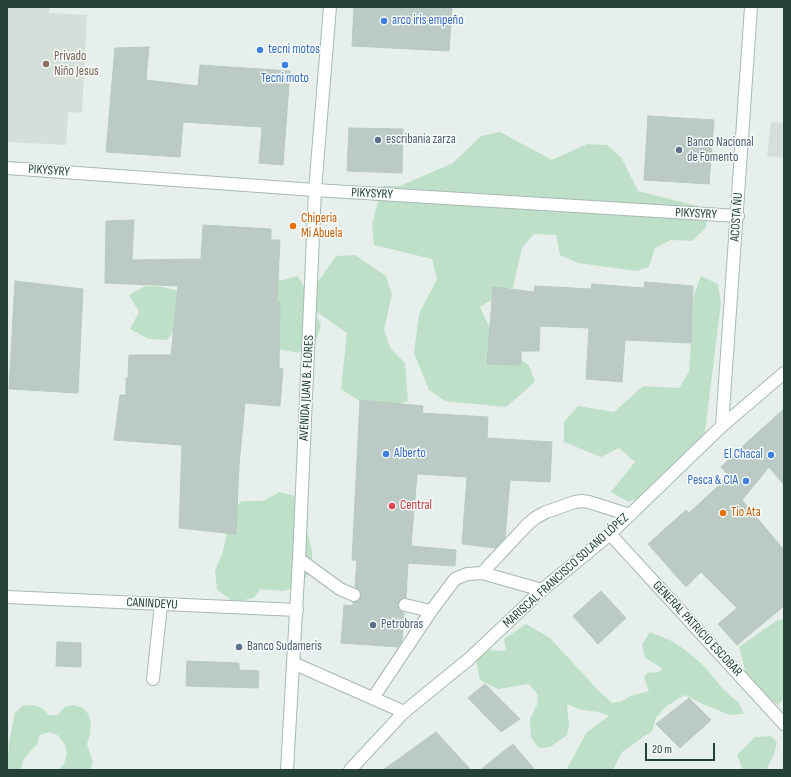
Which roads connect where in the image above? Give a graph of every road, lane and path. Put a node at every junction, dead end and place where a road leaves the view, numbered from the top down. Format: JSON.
{"nodes":[{"id":1,"x":330,"y":7,"type":"edge"},
{"id":2,"x":751,"y":7,"type":"edge"},
{"id":3,"x":7,"y":168,"type":"edge"},
{"id":4,"x":315,"y":190,"type":"junction"},
{"id":5,"x":738,"y":216,"type":"junction"},
{"id":6,"x":784,"y":373,"type":"edge"},
{"id":7,"x":722,"y":426,"type":"junction"},
{"id":8,"x":630,"y":515,"type":"junction"},
{"id":9,"x":610,"y":534,"type":"junction"},
{"id":10,"x":299,"y":559,"type":"junction"},
{"id":11,"x":482,"y":573,"type":"junction"},
{"id":12,"x":542,"y":590,"type":"junction"},
{"id":13,"x":354,"y":595,"type":"dead end"},
{"id":14,"x":7,"y":597,"type":"edge"},
{"id":15,"x":161,"y":605,"type":"junction"},
{"id":16,"x":405,"y":605,"type":"dead end"},
{"id":17,"x":296,"y":610,"type":"junction"},
{"id":18,"x":431,"y":611,"type":"junction"},
{"id":19,"x":293,"y":663,"type":"junction"},
{"id":20,"x":154,"y":679,"type":"dead end"},
{"id":21,"x":373,"y":698,"type":"junction"},
{"id":22,"x":404,"y":712,"type":"junction"},
{"id":23,"x":784,"y":724,"type":"edge"},
{"id":24,"x":287,"y":770,"type":"edge"},
{"id":25,"x":350,"y":770,"type":"edge"}],
"edges":[{"from":1,"to":4,"type":"street","name":"AVENIDA JUAN B. FLORES"},
{"from":2,"to":5,"type":"street","name":"ACOSTA ÑU"},
{"from":3,"to":4,"type":"street","name":"PIKYSYRY"},
{"from":4,"to":5,"type":"street","name":"PIKYSYRY"},
{"from":4,"to":10,"type":"street","name":"AVENIDA JUAN B. FLORES"},
{"from":5,"to":7,"type":"street","name":"ACOSTA ÑU"},
{"from":6,"to":7,"type":"street","name":"MARISCAL FRANCISCO SOLANO LÓPEZ"},
{"from":7,"to":8,"type":"street","name":"MARISCAL FRANCISCO SOLANO LÓPEZ"},
{"from":8,"to":9,"type":"street","name":"MARISCAL FRANCISCO SOLANO LÓPEZ"},
{"from":8,"to":11,"type":"street"},
{"from":9,"to":12,"type":"street","name":"MARISCAL FRANCISCO SOLANO LÓPEZ"},
{"from":9,"to":23,"type":"street","name":"GENERAL PATRICIO ESCOBAR"},
{"from":10,"to":13,"type":"street"},
{"from":10,"to":17,"type":"street","name":"AVENIDA JUAN B. FLORES"},
{"from":11,"to":12,"type":"street"},
{"from":11,"to":18,"type":"street"},
{"from":12,"to":22,"type":"street","name":"MARISCAL FRANCISCO SOLANO LÓPEZ"},
{"from":14,"to":15,"type":"street","name":"CANINDEYU"},
{"from":15,"to":17,"type":"street","name":"CANINDEYU"},
{"from":15,"to":20,"type":"street"},
{"from":16,"to":18,"type":"street"},
{"from":17,"to":19,"type":"street","name":"AVENIDA JUAN B. FLORES"},
{"from":18,"to":21,"type":"street"},
{"from":19,"to":21,"type":"street"},
{"from":19,"to":24,"type":"street","name":"AVENIDA JUAN B. FLORES"},
{"from":21,"to":22,"type":"street"},
{"from":22,"to":25,"type":"street","name":"MARISCAL FRANCISCO SOLANO LÓPEZ"}]}
